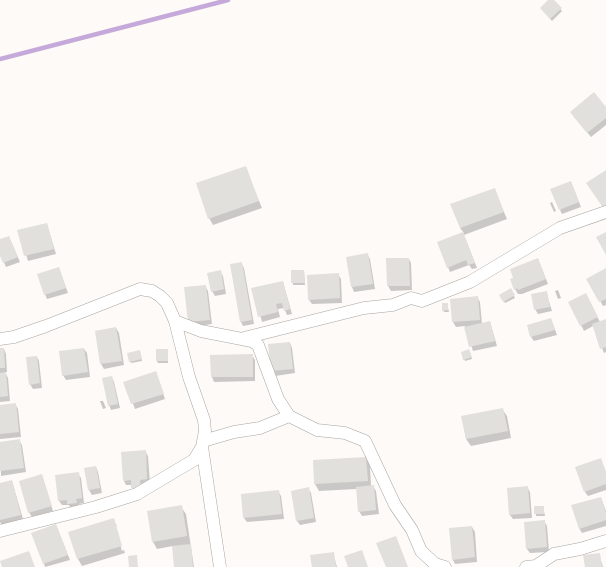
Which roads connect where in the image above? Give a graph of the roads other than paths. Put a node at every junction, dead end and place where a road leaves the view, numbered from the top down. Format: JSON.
{"nodes":[{"id":1,"x":606,"y":212,"type":"edge"},
{"id":2,"x":175,"y":321,"type":"junction"},
{"id":3,"x":244,"y":338,"type":"junction"},
{"id":4,"x":0,"y":339,"type":"edge"},
{"id":5,"x":289,"y":416,"type":"junction"},
{"id":6,"x":203,"y":444,"type":"junction"},
{"id":7,"x":0,"y":530,"type":"edge"},
{"id":8,"x":606,"y":541,"type":"edge"},
{"id":9,"x":220,"y":567,"type":"edge"},
{"id":10,"x":445,"y":567,"type":"edge"},
{"id":11,"x":526,"y":567,"type":"edge"}],
"edges":[{"from":1,"to":3,"type":"street"},
{"from":2,"to":3,"type":"street"},
{"from":2,"to":4,"type":"street"},
{"from":2,"to":6,"type":"street"},
{"from":3,"to":5,"type":"street"},
{"from":5,"to":6,"type":"street"},
{"from":5,"to":10,"type":"street"},
{"from":6,"to":7,"type":"street"},
{"from":6,"to":9,"type":"street"},
{"from":8,"to":11,"type":"street"}]}
